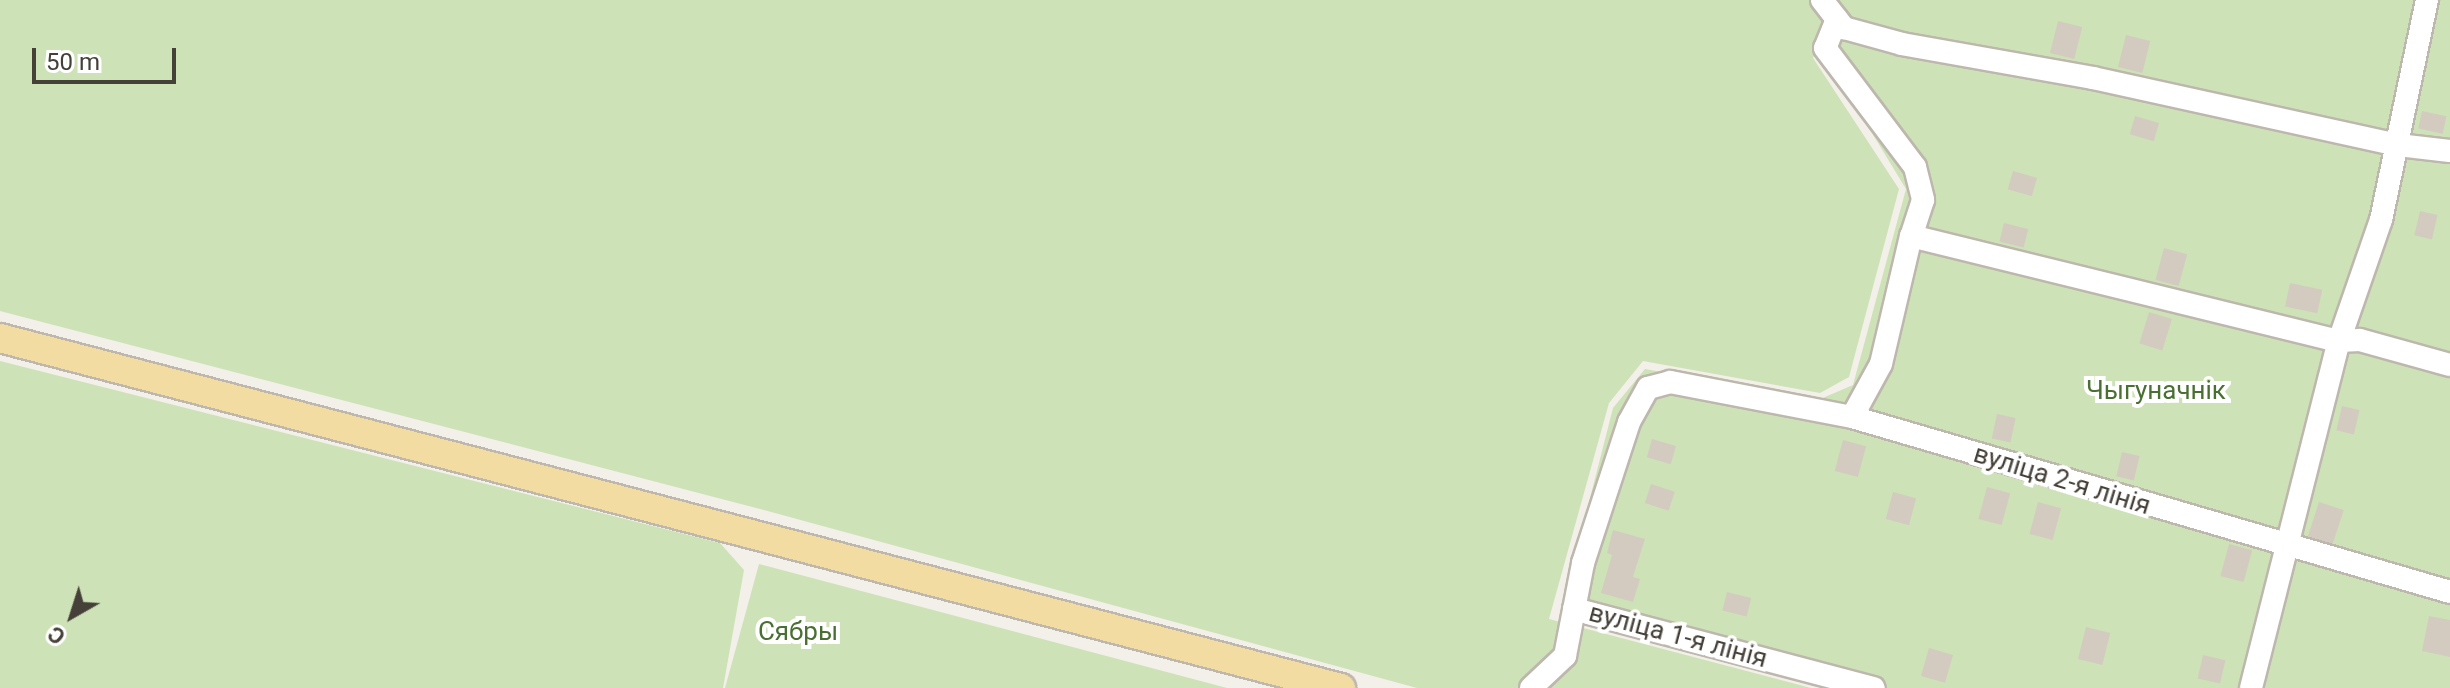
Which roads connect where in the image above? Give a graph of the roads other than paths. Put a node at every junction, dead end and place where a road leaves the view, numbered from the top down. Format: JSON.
{"nodes":[{"id":1,"x":1822,"y":0,"type":"edge"},
{"id":2,"x":2427,"y":0,"type":"edge"},
{"id":3,"x":1837,"y":19,"type":"junction"},
{"id":4,"x":2398,"y":145,"type":"junction"},
{"id":5,"x":2450,"y":151,"type":"edge"},
{"id":6,"x":1911,"y":236,"type":"junction"},
{"id":7,"x":0,"y":338,"type":"edge"},
{"id":8,"x":2339,"y":341,"type":"junction"},
{"id":9,"x":2450,"y":365,"type":"edge"},
{"id":10,"x":1852,"y":417,"type":"junction"},
{"id":11,"x":2289,"y":543,"type":"junction"},
{"id":12,"x":2450,"y":592,"type":"edge"},
{"id":13,"x":1574,"y":609,"type":"junction"},
{"id":14,"x":1341,"y":688,"type":"edge"},
{"id":15,"x":1531,"y":688,"type":"edge"},
{"id":16,"x":1874,"y":688,"type":"edge"},
{"id":17,"x":2251,"y":688,"type":"edge"}],
"edges":[{"from":1,"to":3,"type":"lane"},
{"from":2,"to":4,"type":"lane"},
{"from":3,"to":4,"type":"lane"},
{"from":3,"to":6,"type":"lane"},
{"from":4,"to":5,"type":"lane"},
{"from":4,"to":8,"type":"lane"},
{"from":6,"to":8,"type":"lane"},
{"from":6,"to":10,"type":"lane"},
{"from":7,"to":14,"type":"main road"},
{"from":8,"to":9,"type":"lane"},
{"from":8,"to":11,"type":"lane"},
{"from":10,"to":11,"type":"lane","name":"вуліца 2-я лінія"},
{"from":10,"to":13,"type":"lane","name":"вуліца 2-я лінія"},
{"from":11,"to":12,"type":"lane","name":"вуліца 2-я лінія"},
{"from":11,"to":17,"type":"lane"},
{"from":13,"to":15,"type":"lane"},
{"from":13,"to":16,"type":"lane","name":"вуліца 1-я лінія"}]}
